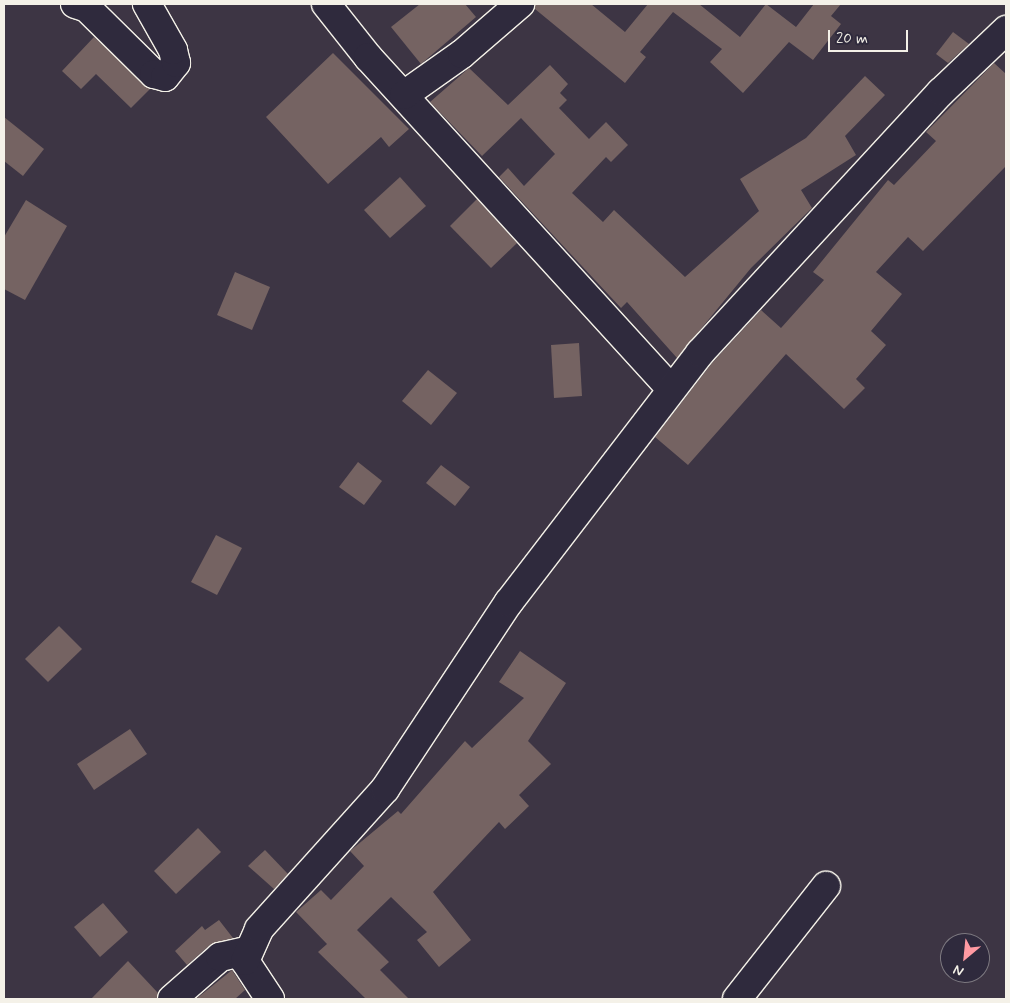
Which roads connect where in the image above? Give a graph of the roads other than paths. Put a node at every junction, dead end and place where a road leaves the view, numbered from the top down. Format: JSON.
{"nodes":[{"id":1,"x":75,"y":4,"type":"edge"},
{"id":2,"x":147,"y":4,"type":"edge"},
{"id":3,"x":326,"y":4,"type":"edge"},
{"id":4,"x":520,"y":4,"type":"edge"},
{"id":5,"x":1006,"y":30,"type":"edge"},
{"id":6,"x":404,"y":95,"type":"junction"},
{"id":7,"x":671,"y":390,"type":"junction"},
{"id":8,"x":826,"y":886,"type":"dead end"},
{"id":9,"x":246,"y":951,"type":"junction"},
{"id":10,"x":172,"y":999,"type":"edge"},
{"id":11,"x":270,"y":999,"type":"edge"},
{"id":12,"x":736,"y":999,"type":"edge"}],
"edges":[{"from":1,"to":2,"type":"street"},
{"from":3,"to":6,"type":"street"},
{"from":4,"to":6,"type":"street"},
{"from":5,"to":7,"type":"street"},
{"from":6,"to":7,"type":"street"},
{"from":7,"to":9,"type":"street"},
{"from":8,"to":12,"type":"street"},
{"from":9,"to":10,"type":"street"},
{"from":9,"to":11,"type":"street"}]}
